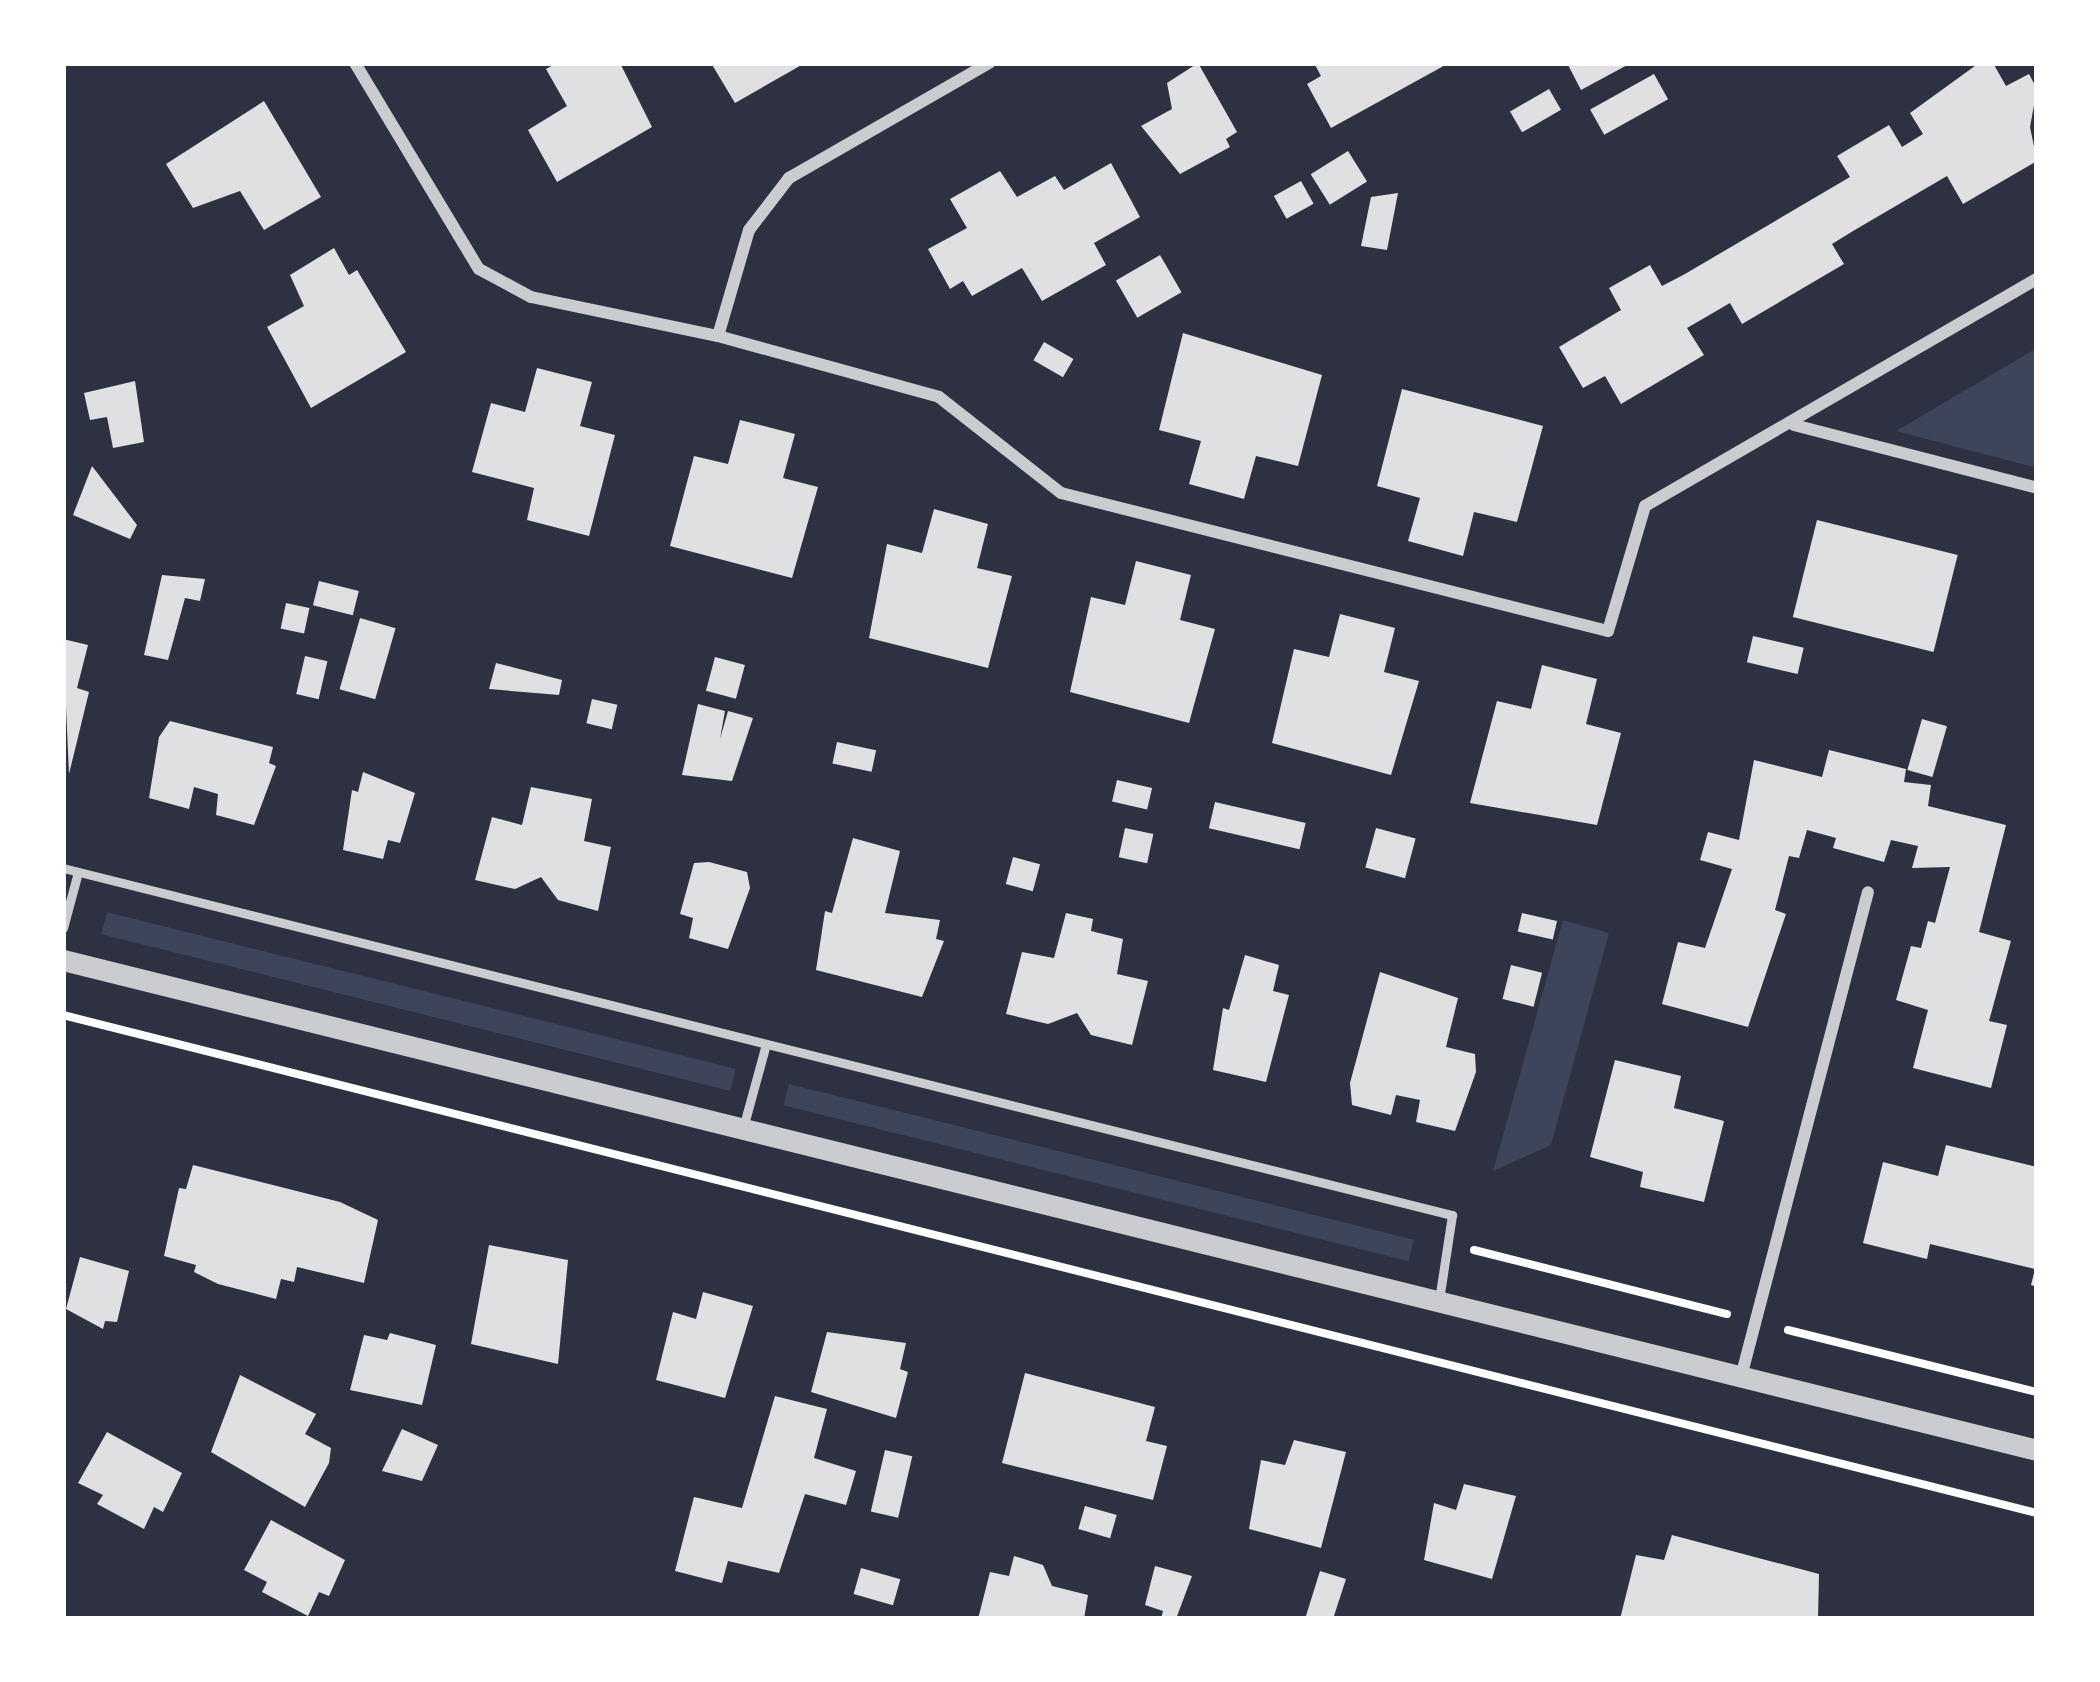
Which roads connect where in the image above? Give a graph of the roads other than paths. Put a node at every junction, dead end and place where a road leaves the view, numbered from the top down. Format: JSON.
{"nodes":[{"id":1,"x":355,"y":63,"type":"edge"},
{"id":2,"x":989,"y":63,"type":"edge"},
{"id":3,"x":2037,"y":278,"type":"edge"},
{"id":4,"x":718,"y":336,"type":"junction"},
{"id":5,"x":1794,"y":425,"type":"junction"},
{"id":6,"x":2037,"y":488,"type":"edge"},
{"id":7,"x":63,"y":868,"type":"edge"},
{"id":8,"x":78,"y":872,"type":"junction"},
{"id":9,"x":1868,"y":892,"type":"dead end"},
{"id":10,"x":63,"y":928,"type":"edge"},
{"id":11,"x":63,"y":959,"type":"edge"},
{"id":12,"x":766,"y":1044,"type":"junction"},
{"id":13,"x":742,"y":1133,"type":"junction"},
{"id":14,"x":1438,"y":1304,"type":"junction"},
{"id":15,"x":1741,"y":1378,"type":"junction"},
{"id":16,"x":2037,"y":1450,"type":"edge"}],
"edges":[{"from":1,"to":4,"type":"street"},
{"from":2,"to":4,"type":"street"},
{"from":3,"to":5,"type":"street"},
{"from":4,"to":5,"type":"street"},
{"from":5,"to":6,"type":"street"},
{"from":7,"to":8,"type":"lane"},
{"from":8,"to":10,"type":"lane"},
{"from":8,"to":12,"type":"lane"},
{"from":9,"to":15,"type":"street"},
{"from":11,"to":13,"type":"street"},
{"from":12,"to":13,"type":"lane"},
{"from":12,"to":14,"type":"lane"},
{"from":13,"to":14,"type":"street"},
{"from":14,"to":15,"type":"street"},
{"from":15,"to":16,"type":"street"}]}
